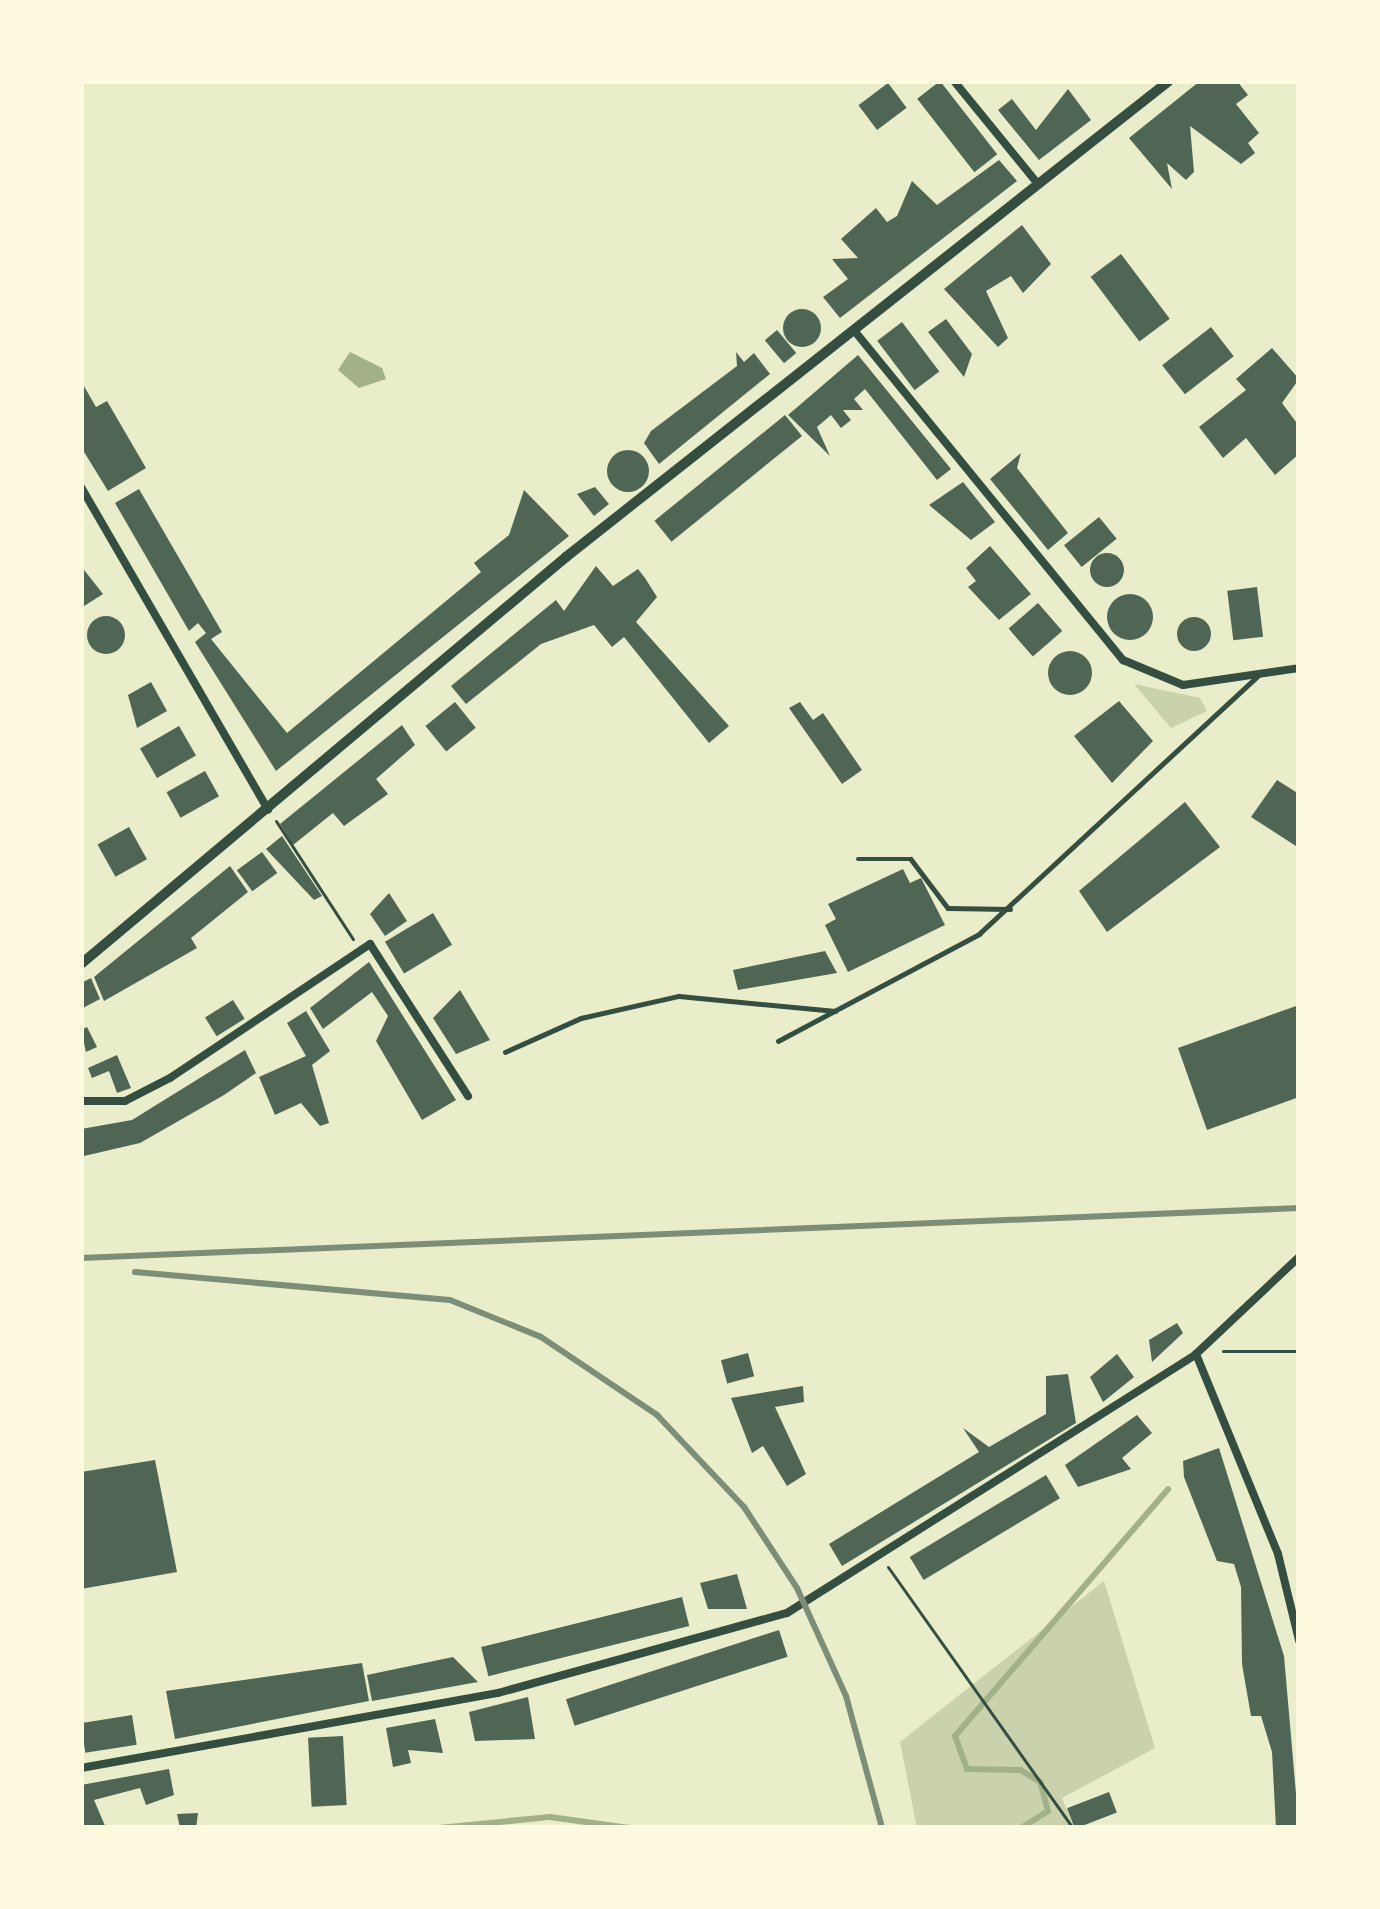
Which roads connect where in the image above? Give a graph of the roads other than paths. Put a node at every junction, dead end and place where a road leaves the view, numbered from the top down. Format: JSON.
{"nodes":[{"id":1,"x":954,"y":81,"type":"edge"},
{"id":2,"x":1169,"y":81,"type":"edge"},
{"id":3,"x":1034,"y":179,"type":"junction"},
{"id":4,"x":857,"y":334,"type":"junction"},
{"id":5,"x":84,"y":494,"type":"edge"},
{"id":6,"x":1299,"y":668,"type":"edge"},
{"id":7,"x":1257,"y":677,"type":"junction"},
{"id":8,"x":268,"y":810,"type":"junction"},
{"id":9,"x":858,"y":859,"type":"dead end"},
{"id":10,"x":1010,"y":909,"type":"junction"},
{"id":11,"x":81,"y":964,"type":"edge"},
{"id":12,"x":836,"y":1011,"type":"junction"},
{"id":13,"x":778,"y":1041,"type":"dead end"},
{"id":14,"x":505,"y":1052,"type":"dead end"},
{"id":15,"x":468,"y":1096,"type":"dead end"},
{"id":16,"x":81,"y":1101,"type":"edge"},
{"id":17,"x":1299,"y":1257,"type":"edge"},
{"id":18,"x":1288,"y":1270,"type":"junction"},
{"id":19,"x":1299,"y":1272,"type":"edge"},
{"id":20,"x":1196,"y":1354,"type":"junction"},
{"id":21,"x":1296,"y":1606,"type":"edge"},
{"id":22,"x":1299,"y":1640,"type":"edge"},
{"id":23,"x":81,"y":1768,"type":"edge"}],
"edges":[{"from":1,"to":3,"type":"street"},
{"from":2,"to":3,"type":"street"},
{"from":3,"to":4,"type":"street"},
{"from":4,"to":7,"type":"street"},
{"from":4,"to":8,"type":"street"},
{"from":5,"to":8,"type":"street"},
{"from":6,"to":7,"type":"street"},
{"from":7,"to":10,"type":"lane"},
{"from":8,"to":11,"type":"street"},
{"from":9,"to":10,"type":"lane"},
{"from":10,"to":12,"type":"lane"},
{"from":12,"to":13,"type":"lane"},
{"from":12,"to":14,"type":"lane"},
{"from":15,"to":16,"type":"street"},
{"from":17,"to":18,"type":"street"},
{"from":18,"to":19,"type":"street"},
{"from":18,"to":20,"type":"street"},
{"from":20,"to":21,"type":"street"},
{"from":20,"to":23,"type":"street"},
{"from":21,"to":22,"type":"street"}]}
